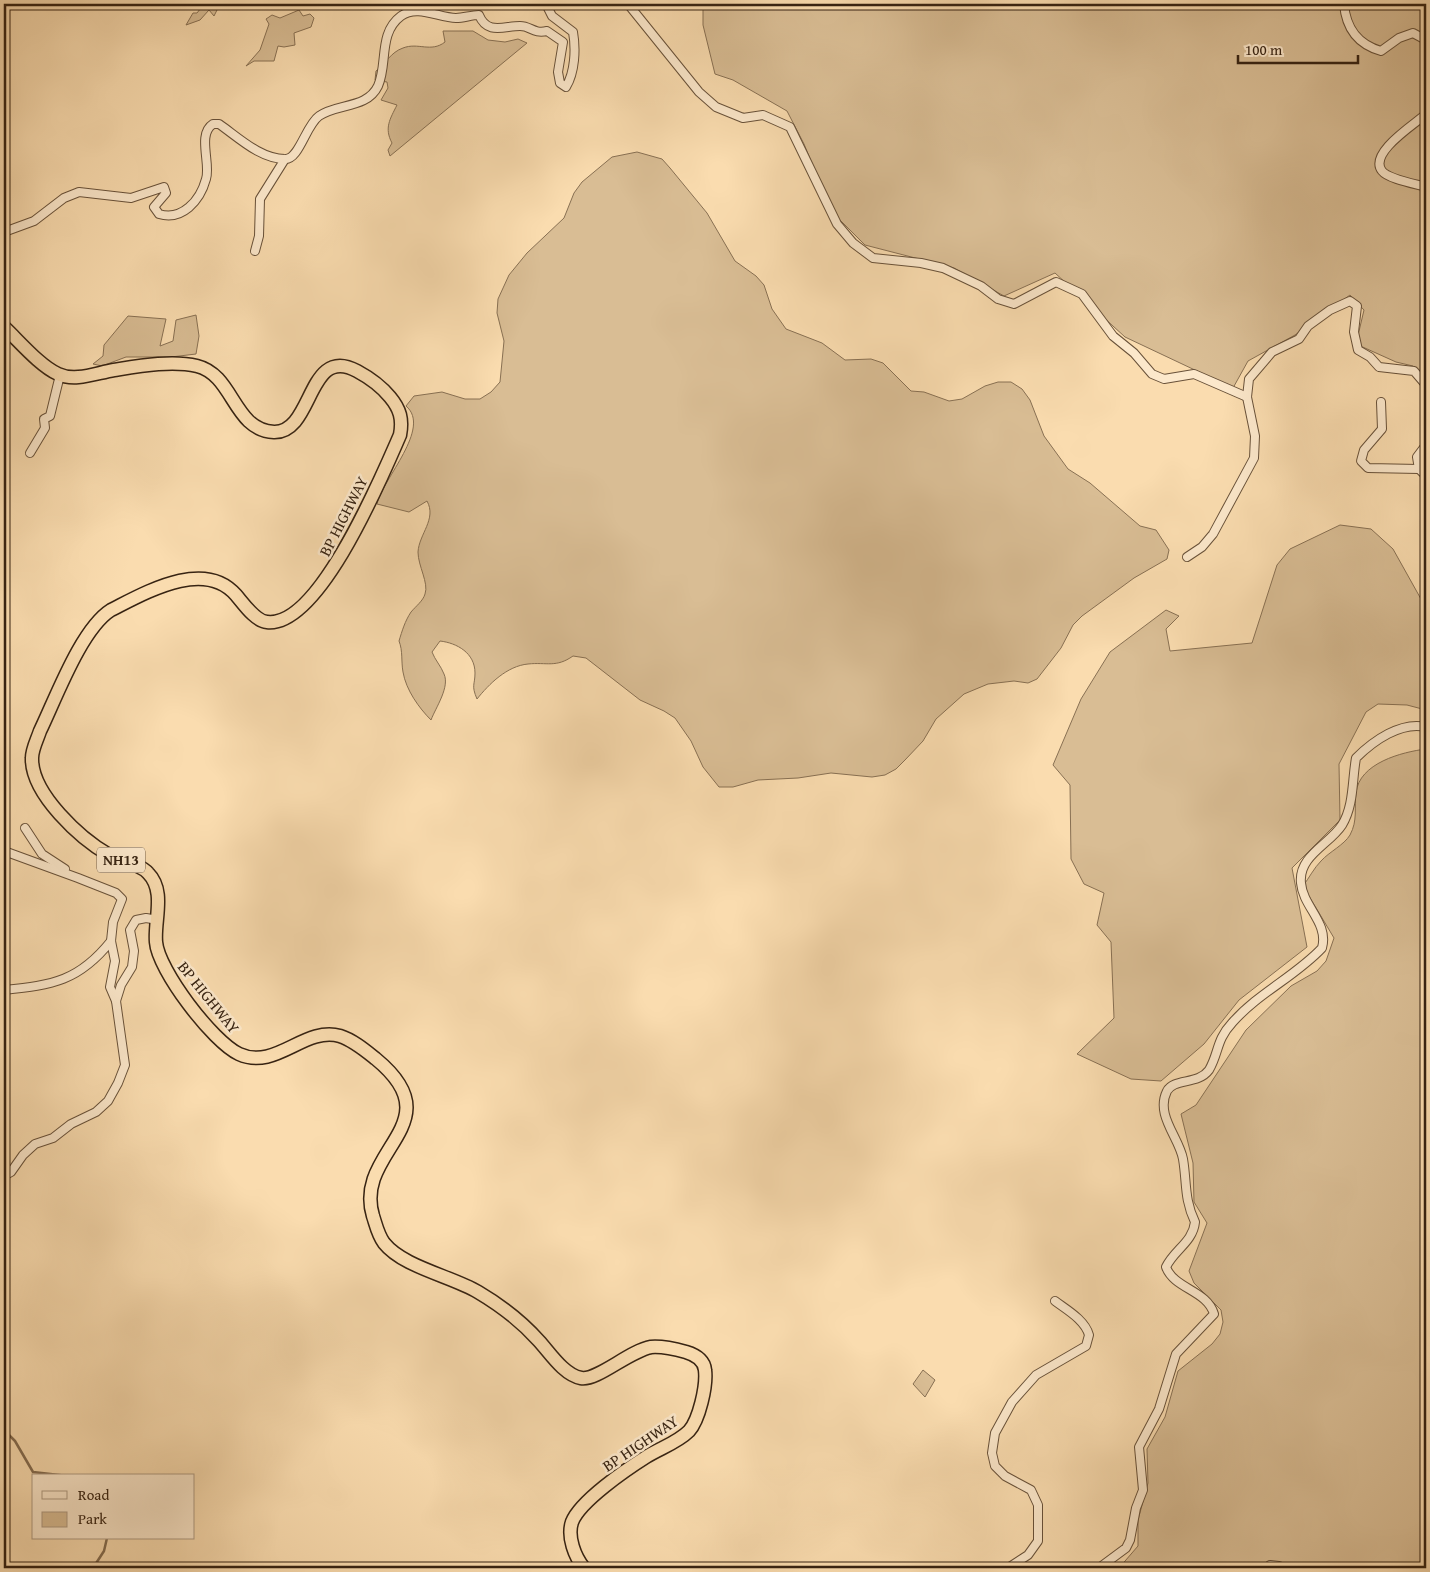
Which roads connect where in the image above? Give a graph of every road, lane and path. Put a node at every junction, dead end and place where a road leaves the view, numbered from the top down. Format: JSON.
{"nodes":[{"id":1,"x":546,"y":4,"type":"edge"},
{"id":2,"x":628,"y":4,"type":"edge"},
{"id":3,"x":1344,"y":4,"type":"edge"},
{"id":4,"x":1426,"y":40,"type":"edge"},
{"id":5,"x":1426,"y":114,"type":"edge"},
{"id":6,"x":284,"y":160,"type":"junction"},
{"id":7,"x":1426,"y":187,"type":"edge"},
{"id":8,"x":4,"y":232,"type":"edge"},
{"id":9,"x":255,"y":251,"type":"dead end"},
{"id":10,"x":4,"y":327,"type":"edge"},
{"id":11,"x":60,"y":375,"type":"junction"},
{"id":12,"x":1426,"y":385,"type":"edge"},
{"id":13,"x":1247,"y":397,"type":"junction"},
{"id":14,"x":1381,"y":402,"type":"dead end"},
{"id":15,"x":1426,"y":445,"type":"edge"},
{"id":16,"x":30,"y":453,"type":"dead end"},
{"id":17,"x":1419,"y":469,"type":"junction"},
{"id":18,"x":1426,"y":476,"type":"edge"},
{"id":19,"x":1187,"y":557,"type":"dead end"},
{"id":20,"x":1426,"y":727,"type":"edge"},
{"id":21,"x":25,"y":828,"type":"dead end"},
{"id":22,"x":4,"y":851,"type":"edge"},
{"id":23,"x":99,"y":888,"type":"junction"},
{"id":24,"x":158,"y":920,"type":"junction"},
{"id":25,"x":111,"y":940,"type":"junction"},
{"id":26,"x":4,"y":990,"type":"edge"},
{"id":27,"x":116,"y":1001,"type":"junction"},
{"id":28,"x":4,"y":1176,"type":"edge"},
{"id":29,"x":1055,"y":1301,"type":"dead end"},
{"id":30,"x":584,"y":1568,"type":"edge"},
{"id":31,"x":1008,"y":1568,"type":"edge"},
{"id":32,"x":1099,"y":1568,"type":"edge"},
{"id":33,"x":1266,"y":1568,"type":"edge"},
{"id":34,"x":1280,"y":1568,"type":"edge"}],
"edges":[{"from":1,"to":6,"type":"street"},
{"from":2,"to":13,"type":"street"},
{"from":3,"to":4,"type":"street"},
{"from":5,"to":7,"type":"street"},
{"from":6,"to":8,"type":"street"},
{"from":6,"to":9,"type":"street"},
{"from":10,"to":11,"type":"highway"},
{"from":11,"to":16,"type":"street"},
{"from":11,"to":24,"type":"highway","name":"BP HIGHWAY","number":"NH13"},
{"from":12,"to":13,"type":"street"},
{"from":13,"to":19,"type":"street"},
{"from":14,"to":17,"type":"street"},
{"from":15,"to":17,"type":"street"},
{"from":17,"to":18,"type":"street"},
{"from":20,"to":32,"type":"street"},
{"from":21,"to":23,"type":"street"},
{"from":22,"to":23,"type":"street"},
{"from":23,"to":25,"type":"street"},
{"from":24,"to":27,"type":"street"},
{"from":24,"to":30,"type":"highway","name":"BP HIGHWAY","number":"NH13"},
{"from":25,"to":26,"type":"street"},
{"from":25,"to":27,"type":"street"},
{"from":27,"to":28,"type":"street"},
{"from":29,"to":31,"type":"street"},
{"from":33,"to":34,"type":"street"}]}
